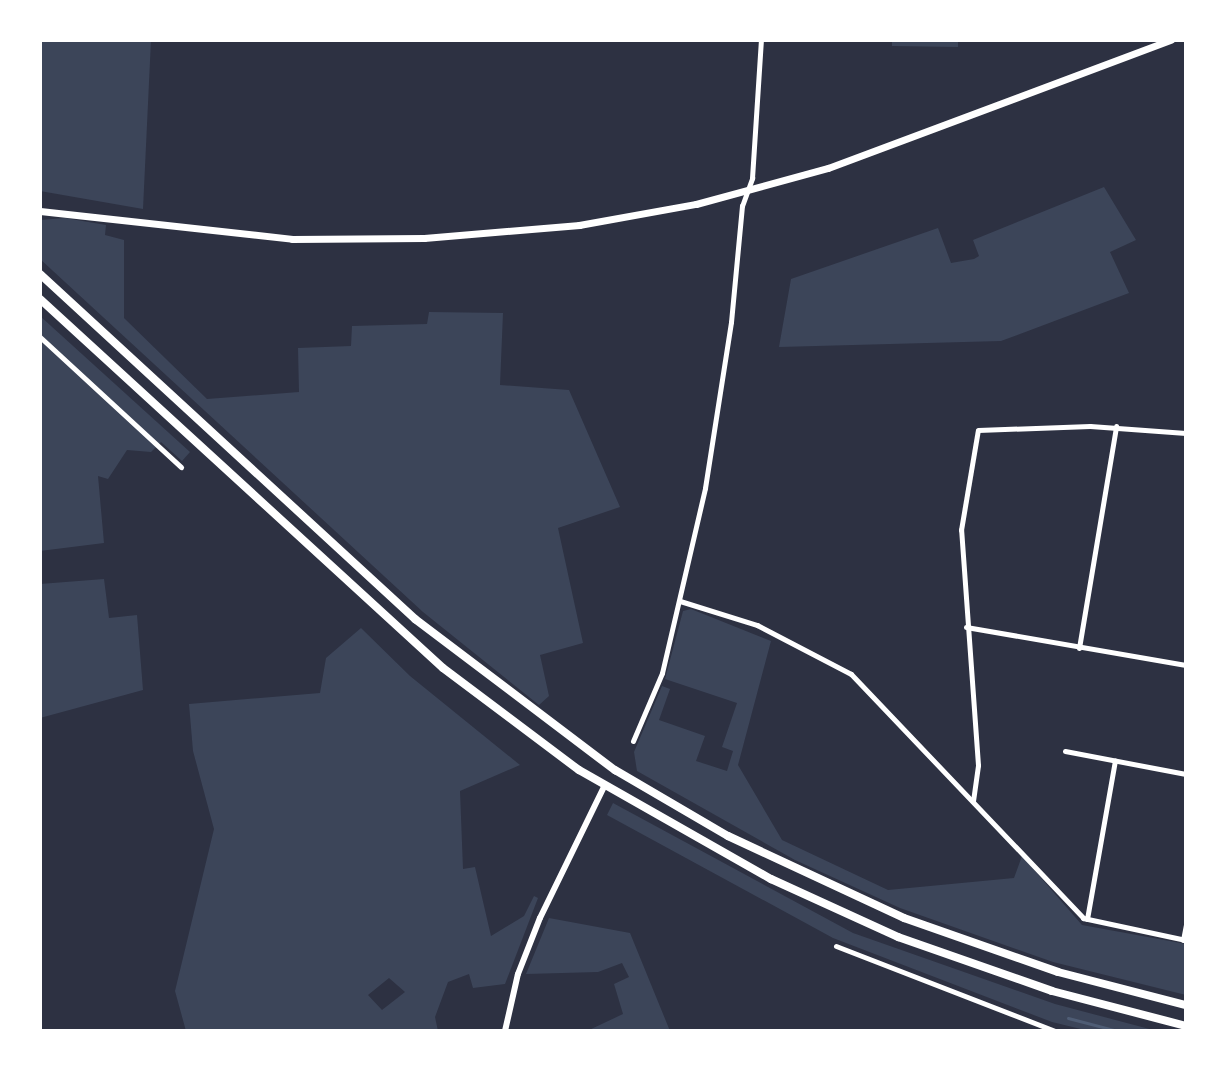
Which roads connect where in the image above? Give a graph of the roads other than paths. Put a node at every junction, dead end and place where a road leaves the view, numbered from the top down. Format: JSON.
{"nodes":[{"id":1,"x":761,"y":40,"type":"edge"},
{"id":2,"x":1171,"y":40,"type":"edge"},
{"id":3,"x":747,"y":192,"type":"junction"},
{"id":4,"x":40,"y":211,"type":"edge"},
{"id":5,"x":40,"y":274,"type":"edge"},
{"id":6,"x":40,"y":299,"type":"edge"},
{"id":7,"x":40,"y":337,"type":"edge"},
{"id":8,"x":1116,"y":426,"type":"junction"},
{"id":9,"x":1186,"y":433,"type":"edge"},
{"id":10,"x":181,"y":467,"type":"dead end"},
{"id":11,"x":680,"y":601,"type":"junction"},
{"id":12,"x":966,"y":627,"type":"junction"},
{"id":13,"x":1079,"y":648,"type":"junction"},
{"id":14,"x":1186,"y":665,"type":"edge"},
{"id":15,"x":633,"y":741,"type":"dead end"},
{"id":16,"x":1065,"y":751,"type":"dead end"},
{"id":17,"x":1115,"y":760,"type":"junction"},
{"id":18,"x":615,"y":770,"type":"junction"},
{"id":19,"x":1186,"y":774,"type":"edge"},
{"id":20,"x":605,"y":785,"type":"junction"},
{"id":21,"x":973,"y":801,"type":"junction"},
{"id":22,"x":1087,"y":919,"type":"junction"},
{"id":23,"x":1186,"y":924,"type":"edge"},
{"id":24,"x":1185,"y":940,"type":"edge"},
{"id":25,"x":836,"y":946,"type":"dead end"},
{"id":26,"x":1186,"y":1005,"type":"edge"},
{"id":27,"x":1186,"y":1026,"type":"edge"},
{"id":28,"x":505,"y":1031,"type":"edge"},
{"id":29,"x":1055,"y":1031,"type":"edge"}],
"edges":[{"from":1,"to":3,"type":"street"},
{"from":2,"to":3,"type":"main road"},
{"from":3,"to":4,"type":"main road"},
{"from":3,"to":11,"type":"street"},
{"from":5,"to":18,"type":"highway"},
{"from":6,"to":20,"type":"highway"},
{"from":7,"to":10,"type":"street"},
{"from":8,"to":9,"type":"street"},
{"from":8,"to":12,"type":"street"},
{"from":8,"to":13,"type":"street"},
{"from":11,"to":15,"type":"street"},
{"from":11,"to":21,"type":"street"},
{"from":12,"to":13,"type":"street"},
{"from":12,"to":21,"type":"street"},
{"from":13,"to":14,"type":"street"},
{"from":16,"to":17,"type":"street"},
{"from":17,"to":19,"type":"street"},
{"from":17,"to":22,"type":"street"},
{"from":18,"to":20,"type":"street"},
{"from":18,"to":26,"type":"highway"},
{"from":20,"to":27,"type":"highway"},
{"from":20,"to":28,"type":"street"},
{"from":21,"to":22,"type":"street"},
{"from":22,"to":24,"type":"street"},
{"from":23,"to":24,"type":"street"},
{"from":25,"to":29,"type":"street"}]}
